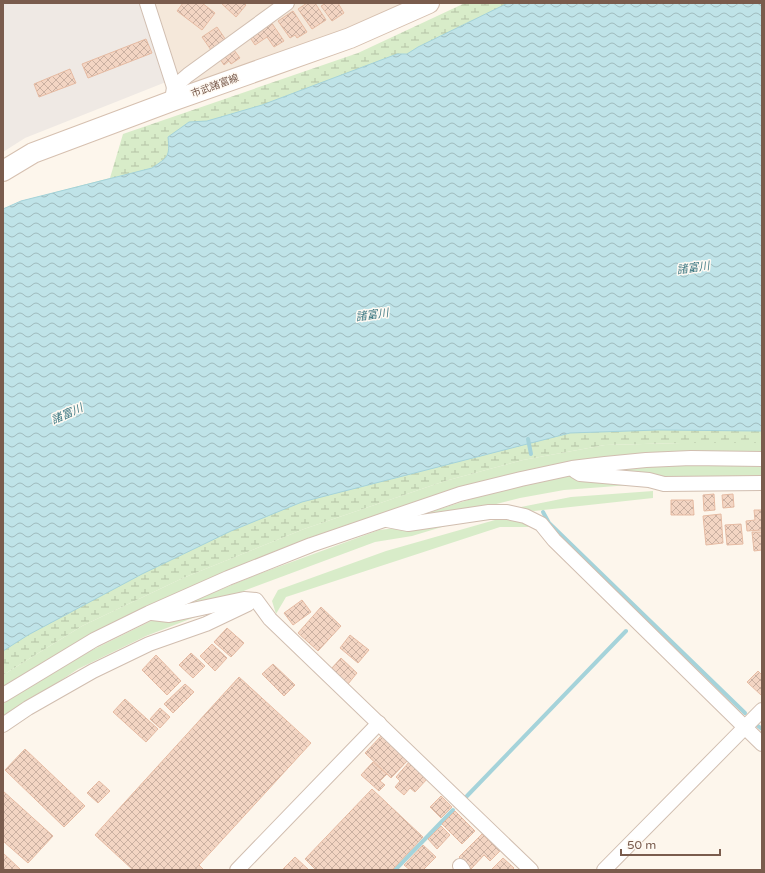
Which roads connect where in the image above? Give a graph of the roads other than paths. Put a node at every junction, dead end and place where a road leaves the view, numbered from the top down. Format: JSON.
{"nodes":[{"id":1,"x":147,"y":3,"type":"edge"},
{"id":2,"x":287,"y":3,"type":"edge"},
{"id":3,"x":429,"y":3,"type":"edge"},
{"id":4,"x":173,"y":94,"type":"junction"},
{"id":5,"x":3,"y":171,"type":"edge"},
{"id":6,"x":762,"y":459,"type":"edge"},
{"id":7,"x":572,"y":468,"type":"junction"},
{"id":8,"x":762,"y":483,"type":"edge"},
{"id":9,"x":387,"y":520,"type":"junction"},
{"id":10,"x":256,"y":600,"type":"junction"},
{"id":11,"x":149,"y":613,"type":"junction"},
{"id":12,"x":3,"y":695,"type":"edge"},
{"id":13,"x":762,"y":710,"type":"edge"},
{"id":14,"x":379,"y":723,"type":"junction"},
{"id":15,"x":3,"y":725,"type":"edge"},
{"id":16,"x":745,"y":727,"type":"junction"},
{"id":17,"x":762,"y":744,"type":"edge"},
{"id":18,"x":237,"y":870,"type":"edge"},
{"id":19,"x":531,"y":870,"type":"edge"},
{"id":20,"x":604,"y":870,"type":"edge"}],
"edges":[{"from":1,"to":4,"type":"street"},
{"from":2,"to":4,"type":"street"},
{"from":3,"to":4,"type":"main road","name":"市武諸富線"},
{"from":4,"to":5,"type":"main road","name":"市武諸富線"},
{"from":6,"to":7,"type":"street"},
{"from":7,"to":8,"type":"street"},
{"from":7,"to":9,"type":"street"},
{"from":9,"to":11,"type":"street"},
{"from":9,"to":16,"type":"street"},
{"from":10,"to":11,"type":"street"},
{"from":10,"to":14,"type":"street"},
{"from":10,"to":15,"type":"street"},
{"from":11,"to":12,"type":"street"},
{"from":13,"to":16,"type":"street"},
{"from":14,"to":18,"type":"street"},
{"from":14,"to":19,"type":"street"},
{"from":16,"to":17,"type":"street"},
{"from":16,"to":20,"type":"street"}]}
